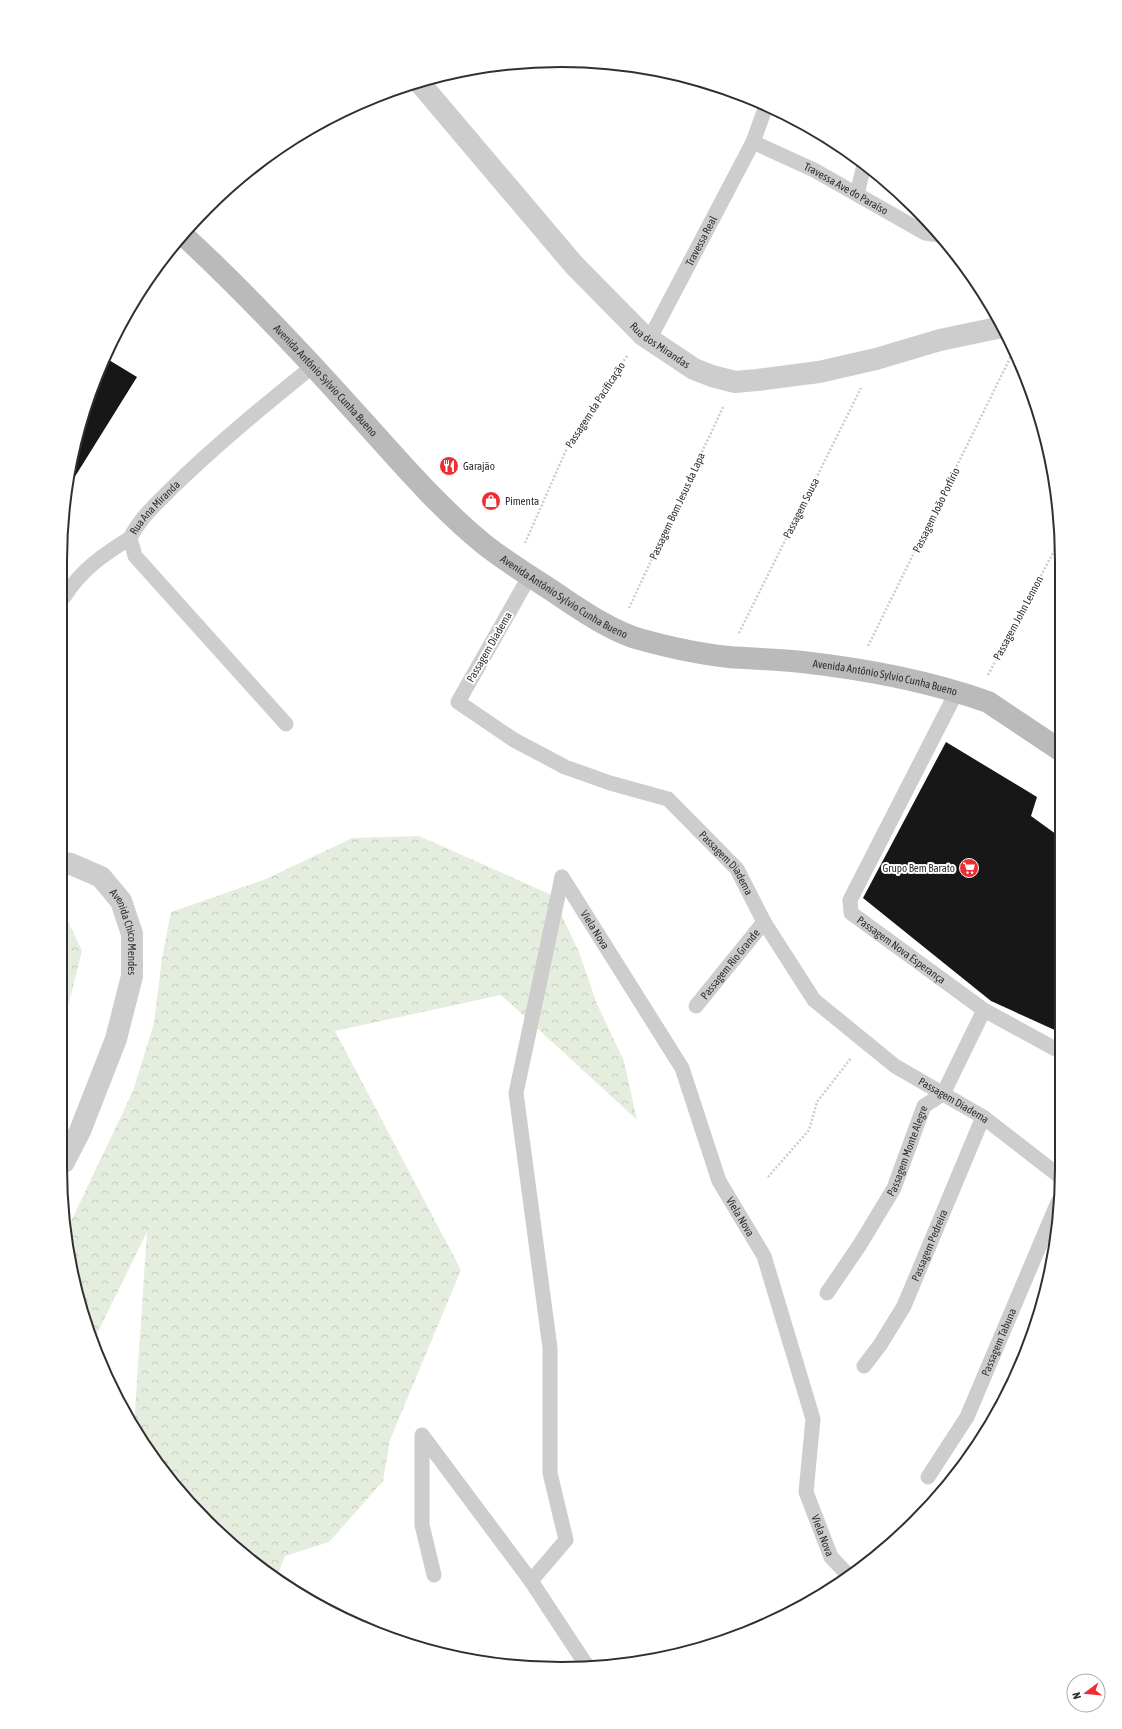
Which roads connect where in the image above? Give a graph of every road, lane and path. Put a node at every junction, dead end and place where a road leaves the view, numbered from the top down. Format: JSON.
{"nodes":[{"id":1,"x":423,"y":87,"type":"edge"},
{"id":2,"x":764,"y":111,"type":"edge"},
{"id":3,"x":753,"y":142,"type":"junction"},
{"id":4,"x":863,"y":170,"type":"edge"},
{"id":5,"x":856,"y":194,"type":"junction"},
{"id":6,"x":931,"y":234,"type":"edge"},
{"id":7,"x":187,"y":239,"type":"edge"},
{"id":8,"x":996,"y":328,"type":"edge"},
{"id":9,"x":646,"y":337,"type":"junction"},
{"id":10,"x":1010,"y":357,"type":"edge"},
{"id":11,"x":876,"y":359,"type":"junction"},
{"id":12,"x":313,"y":366,"type":"junction"},
{"id":13,"x":735,"y":382,"type":"junction"},
{"id":14,"x":130,"y":538,"type":"junction"},
{"id":15,"x":1055,"y":549,"type":"edge"},
{"id":16,"x":522,"y":572,"type":"junction"},
{"id":17,"x":67,"y":593,"type":"edge"},
{"id":18,"x":618,"y":630,"type":"junction"},
{"id":19,"x":727,"y":656,"type":"junction"},
{"id":20,"x":857,"y":669,"type":"junction"},
{"id":21,"x":966,"y":695,"type":"junction"},
{"id":22,"x":286,"y":724,"type":"dead end"},
{"id":23,"x":1055,"y":747,"type":"edge"},
{"id":24,"x":67,"y":863,"type":"edge"},
{"id":25,"x":764,"y":922,"type":"junction"},
{"id":26,"x":696,"y":1006,"type":"dead end"},
{"id":27,"x":984,"y":1010,"type":"junction"},
{"id":28,"x":864,"y":1040,"type":"junction"},
{"id":29,"x":1055,"y":1049,"type":"edge"},
{"id":30,"x":943,"y":1094,"type":"junction"},
{"id":31,"x":983,"y":1117,"type":"junction"},
{"id":32,"x":67,"y":1156,"type":"edge"},
{"id":33,"x":1055,"y":1173,"type":"edge"},
{"id":34,"x":768,"y":1178,"type":"dead end"},
{"id":35,"x":1053,"y":1215,"type":"edge"},
{"id":36,"x":827,"y":1293,"type":"dead end"},
{"id":37,"x":864,"y":1366,"type":"dead end"},
{"id":38,"x":928,"y":1476,"type":"dead end"},
{"id":39,"x":845,"y":1572,"type":"edge"},
{"id":40,"x":434,"y":1575,"type":"dead end"},
{"id":41,"x":531,"y":1581,"type":"junction"},
{"id":42,"x":584,"y":1661,"type":"edge"}],
"edges":[{"from":1,"to":9,"type":"street","name":"Rua dos Mirandas"},
{"from":2,"to":3,"type":"lane","name":"Travessa Real"},
{"from":3,"to":5,"type":"lane","name":"Travessa Ave do Paraíso"},
{"from":3,"to":9,"type":"lane","name":"Travessa Real"},
{"from":4,"to":5,"type":"lane"},
{"from":5,"to":6,"type":"lane","name":"Travessa Ave do Paraíso"},
{"from":7,"to":12,"type":"main road","name":"Avenida Antônio Sylvio Cunha Bueno"},
{"from":8,"to":11,"type":"street","name":"Rua dos Mirandas"},
{"from":9,"to":13,"type":"street","name":"Rua dos Mirandas"},
{"from":9,"to":16,"type":"path","name":"Passagem da Pacificação"},
{"from":10,"to":20,"type":"path","name":"Passagem João Porfírio"},
{"from":11,"to":13,"type":"street","name":"Rua dos Mirandas"},
{"from":11,"to":19,"type":"path","name":"Passagem Sousa"},
{"from":12,"to":14,"type":"lane","name":"Rua Ana Miranda"},
{"from":12,"to":16,"type":"main road","name":"Avenida Antônio Sylvio Cunha Bueno"},
{"from":13,"to":18,"type":"path","name":"Passagem Bom Jesus da Lapa"},
{"from":14,"to":17,"type":"lane"},
{"from":14,"to":22,"type":"lane","name":"Rua Ana Miranda"},
{"from":15,"to":21,"type":"path","name":"Passagem John Lennon"},
{"from":16,"to":18,"type":"main road","name":"Avenida Antônio Sylvio Cunha Bueno"},
{"from":16,"to":25,"type":"lane","name":"Passagem Diadema"},
{"from":18,"to":19,"type":"main road","name":"Avenida Antônio Sylvio Cunha Bueno"},
{"from":19,"to":20,"type":"main road","name":"Avenida Antônio Sylvio Cunha Bueno"},
{"from":20,"to":21,"type":"main road","name":"Avenida Antônio Sylvio Cunha Bueno"},
{"from":21,"to":23,"type":"main road","name":"Avenida Antônio Sylvio Cunha Bueno"},
{"from":21,"to":27,"type":"lane","name":"Passagem Nova Esperança"},
{"from":24,"to":32,"type":"street","name":"Avenida Chico Mendes"},
{"from":25,"to":26,"type":"lane","name":"Passagem Rio Grande"},
{"from":25,"to":28,"type":"lane","name":"Passagem Diadema"},
{"from":27,"to":29,"type":"lane","name":"Passagem Nova Esperança"},
{"from":27,"to":30,"type":"lane"},
{"from":28,"to":30,"type":"lane","name":"Passagem Diadema"},
{"from":28,"to":34,"type":"path"},
{"from":30,"to":31,"type":"lane","name":"Passagem Diadema"},
{"from":30,"to":36,"type":"lane","name":"Passagem Monte Alegre"},
{"from":31,"to":33,"type":"lane","name":"Passagem Diadema"},
{"from":31,"to":37,"type":"lane","name":"Passagem Pedreira"},
{"from":35,"to":38,"type":"lane","name":"Passagem Tabuna"},
{"from":39,"to":41,"type":"lane","name":"Viela Nova"},
{"from":40,"to":41,"type":"lane"},
{"from":41,"to":42,"type":"lane"}]}
